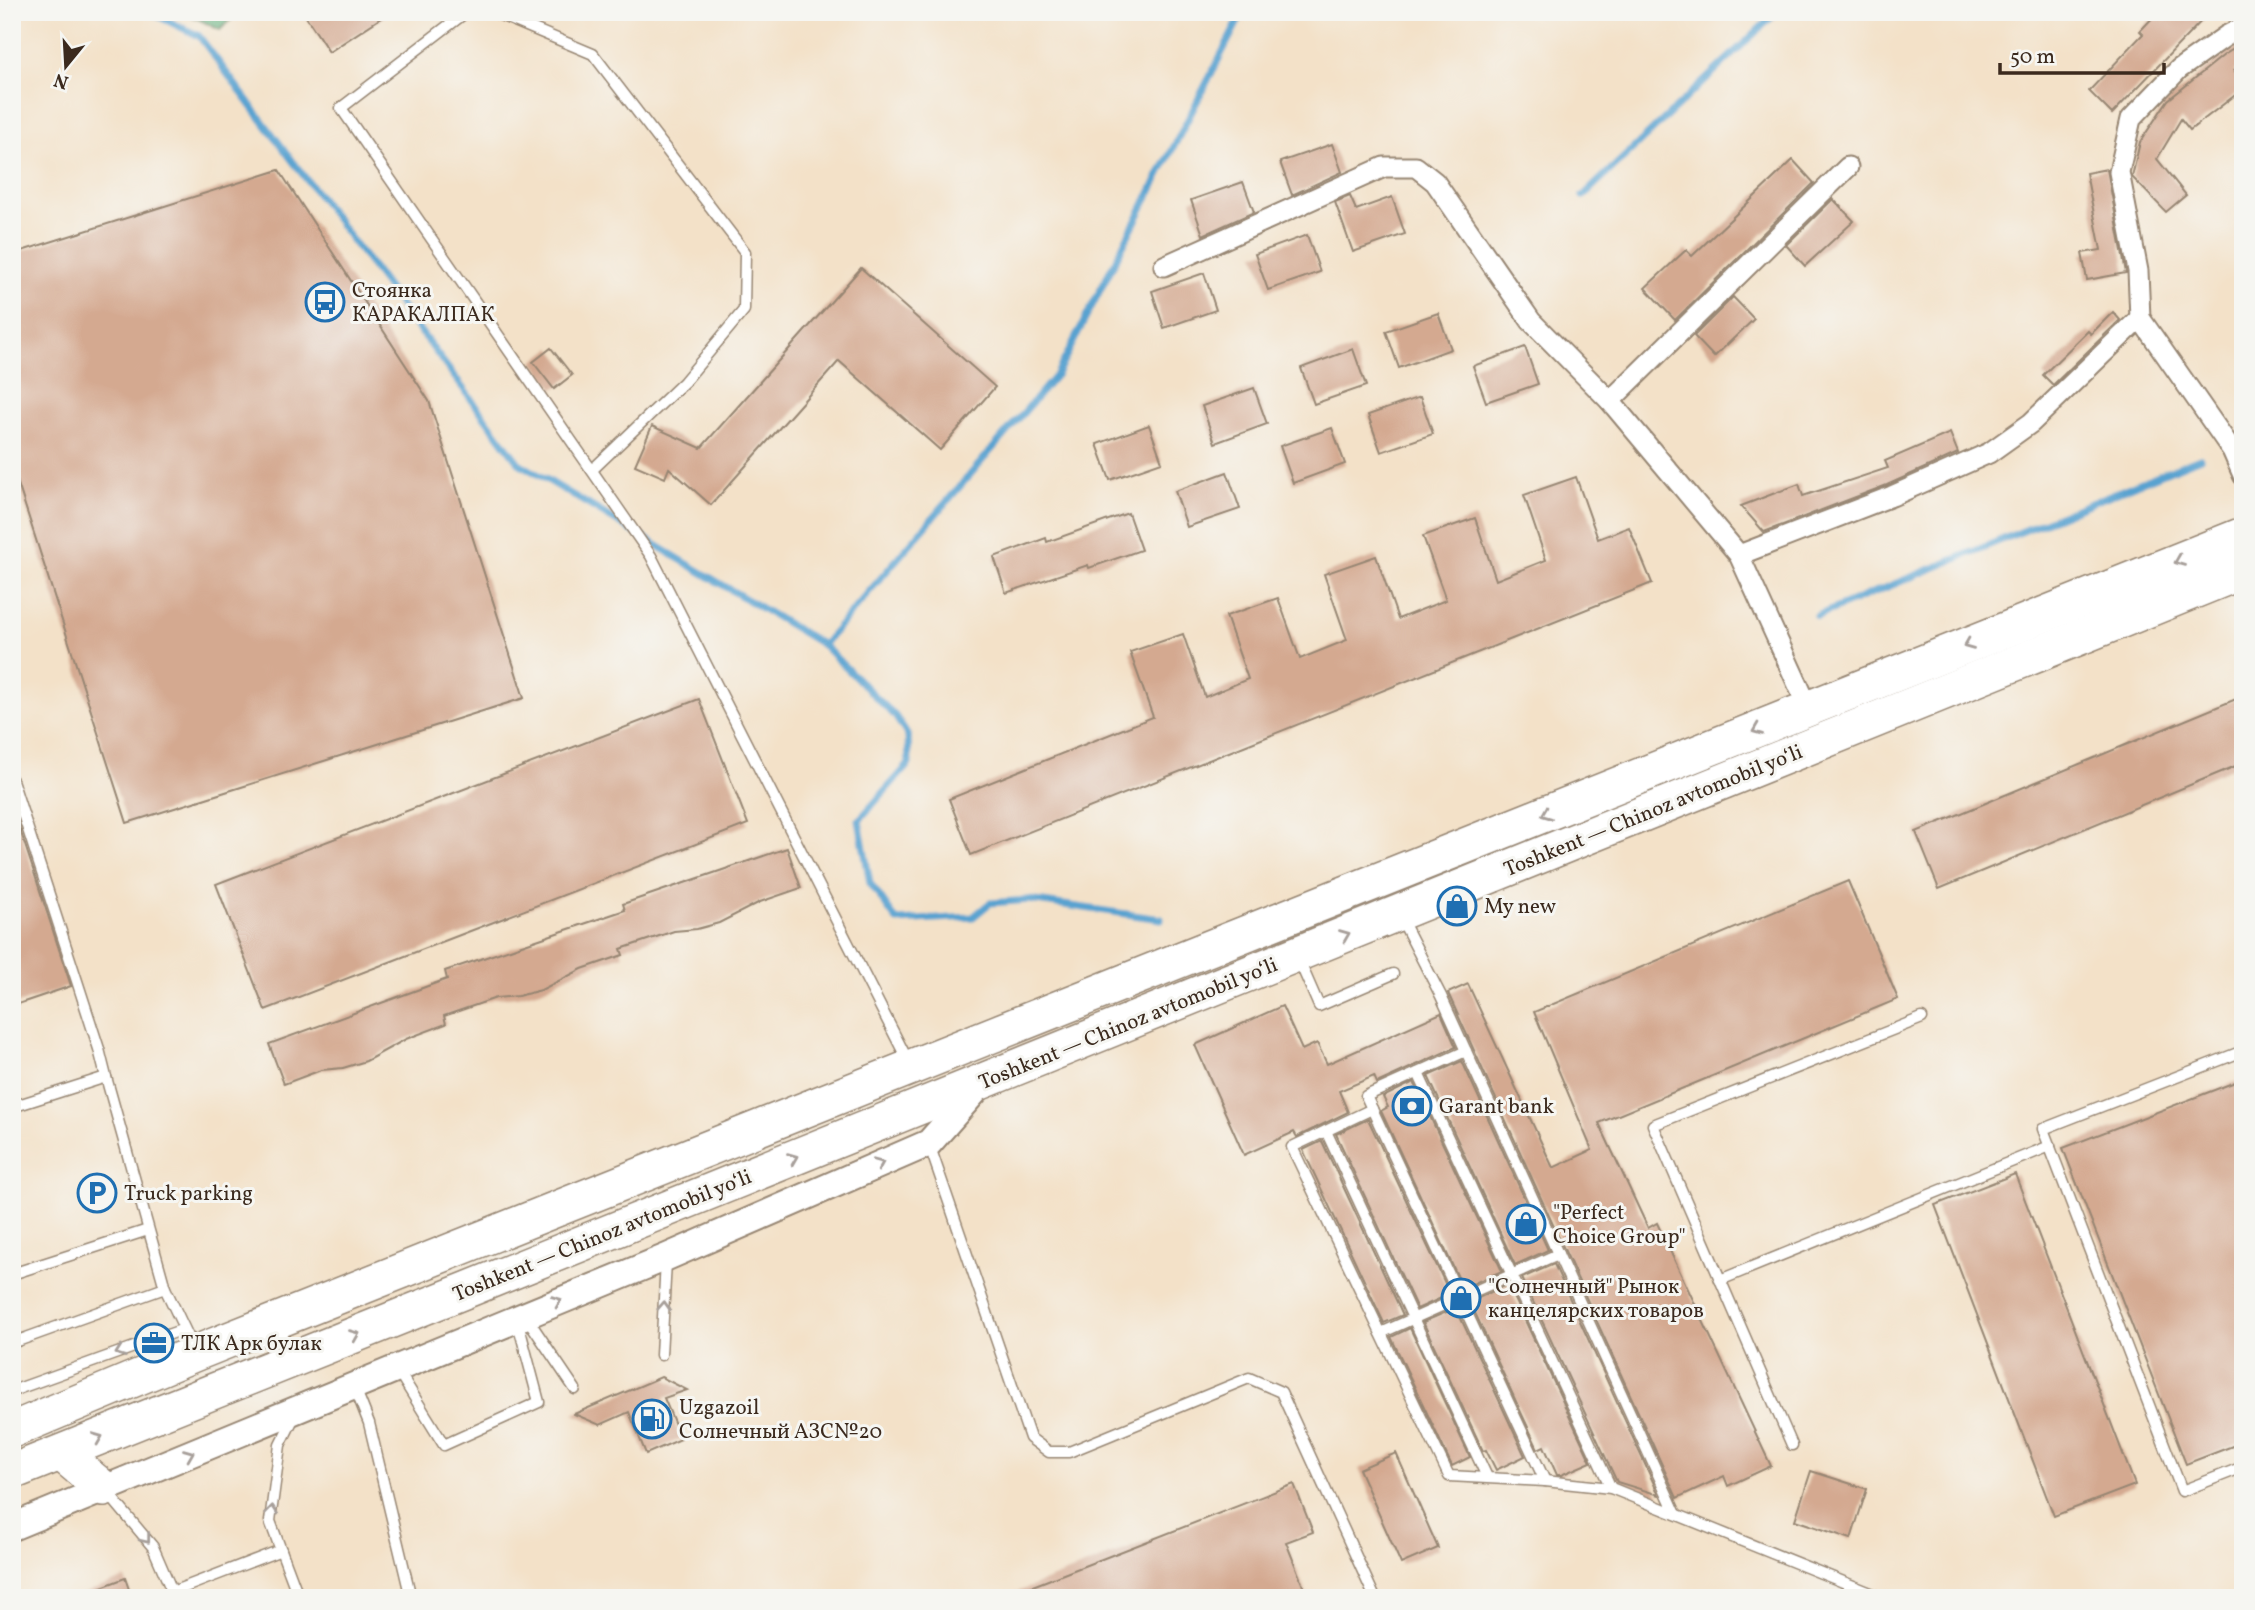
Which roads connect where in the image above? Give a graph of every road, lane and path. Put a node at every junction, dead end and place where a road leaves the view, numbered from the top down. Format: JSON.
{"nodes":[{"id":1,"x":466,"y":12,"type":"edge"},
{"id":2,"x":493,"y":12,"type":"edge"},
{"id":3,"x":2243,"y":27,"type":"edge"},
{"id":4,"x":1848,"y":167,"type":"dead end"},
{"id":5,"x":1164,"y":266,"type":"dead end"},
{"id":6,"x":2140,"y":318,"type":"junction"},
{"id":7,"x":1610,"y":401,"type":"junction"},
{"id":8,"x":592,"y":470,"type":"junction"},
{"id":9,"x":2243,"y":475,"type":"edge"},
{"id":10,"x":2243,"y":535,"type":"edge"},
{"id":11,"x":1739,"y":555,"type":"junction"},
{"id":12,"x":2243,"y":571,"type":"edge"},
{"id":13,"x":1809,"y":709,"type":"junction"},
{"id":14,"x":12,"y":780,"type":"edge"},
{"id":15,"x":1398,"y":913,"type":"junction"},
{"id":16,"x":1296,"y":955,"type":"junction"},
{"id":17,"x":1392,"y":974,"type":"dead end"},
{"id":18,"x":1922,"y":1018,"type":"dead end"},
{"id":19,"x":1466,"y":1051,"type":"junction"},
{"id":20,"x":2243,"y":1051,"type":"edge"},
{"id":21,"x":912,"y":1068,"type":"junction"},
{"id":22,"x":1418,"y":1073,"type":"junction"},
{"id":23,"x":106,"y":1077,"type":"junction"},
{"id":24,"x":983,"y":1081,"type":"junction"},
{"id":25,"x":12,"y":1107,"type":"edge"},
{"id":26,"x":1372,"y":1109,"type":"junction"},
{"id":27,"x":1326,"y":1131,"type":"junction"},
{"id":28,"x":929,"y":1143,"type":"junction"},
{"id":29,"x":2050,"y":1146,"type":"junction"},
{"id":30,"x":148,"y":1230,"type":"junction"},
{"id":31,"x":462,"y":1248,"type":"junction"},
{"id":32,"x":1558,"y":1254,"type":"junction"},
{"id":33,"x":667,"y":1256,"type":"junction"},
{"id":34,"x":12,"y":1274,"type":"edge"},
{"id":35,"x":1511,"y":1275,"type":"junction"},
{"id":36,"x":1720,"y":1279,"type":"junction"},
{"id":37,"x":165,"y":1288,"type":"junction"},
{"id":38,"x":456,"y":1294,"type":"junction"},
{"id":39,"x":1460,"y":1298,"type":"junction"},
{"id":40,"x":521,"y":1317,"type":"junction"},
{"id":41,"x":1413,"y":1318,"type":"junction"},
{"id":42,"x":1381,"y":1333,"type":"junction"},
{"id":43,"x":190,"y":1341,"type":"junction"},
{"id":44,"x":461,"y":1341,"type":"junction"},
{"id":45,"x":12,"y":1343,"type":"edge"},
{"id":46,"x":661,"y":1355,"type":"dead end"},
{"id":47,"x":396,"y":1369,"type":"junction"},
{"id":48,"x":355,"y":1387,"type":"junction"},
{"id":49,"x":575,"y":1389,"type":"dead end"},
{"id":50,"x":12,"y":1391,"type":"edge"},
{"id":51,"x":297,"y":1410,"type":"junction"},
{"id":52,"x":12,"y":1430,"type":"edge"},
{"id":53,"x":1792,"y":1445,"type":"dead end"},
{"id":54,"x":61,"y":1453,"type":"junction"},
{"id":55,"x":2243,"y":1467,"type":"edge"},
{"id":56,"x":12,"y":1472,"type":"edge"},
{"id":57,"x":1487,"y":1477,"type":"junction"},
{"id":58,"x":1545,"y":1481,"type":"junction"},
{"id":59,"x":1611,"y":1488,"type":"junction"},
{"id":60,"x":104,"y":1489,"type":"junction"},
{"id":61,"x":1676,"y":1514,"type":"junction"},
{"id":62,"x":12,"y":1527,"type":"edge"},
{"id":63,"x":281,"y":1550,"type":"junction"},
{"id":64,"x":174,"y":1595,"type":"edge"},
{"id":65,"x":299,"y":1598,"type":"edge"},
{"id":66,"x":411,"y":1598,"type":"edge"},
{"id":67,"x":1375,"y":1598,"type":"edge"},
{"id":68,"x":1883,"y":1598,"type":"edge"}],
"edges":[{"from":1,"to":8,"type":"lane"},
{"from":2,"to":8,"type":"lane"},
{"from":3,"to":6,"type":"street"},
{"from":4,"to":7,"type":"street"},
{"from":5,"to":7,"type":"street"},
{"from":6,"to":9,"type":"street"},
{"from":6,"to":11,"type":"street"},
{"from":7,"to":11,"type":"street"},
{"from":8,"to":21,"type":"lane"},
{"from":10,"to":13,"type":"highway","name":"Toshkent — Chinoz avtomobil yoʻli","one_way":true},
{"from":11,"to":13,"type":"street"},
{"from":12,"to":15,"type":"highway","name":"Toshkent — Chinoz avtomobil yoʻli"},
{"from":13,"to":21,"type":"highway","name":"Toshkent — Chinoz avtomobil yoʻli","one_way":true},
{"from":14,"to":23,"type":"lane"},
{"from":16,"to":15,"type":"highway","name":"Toshkent — Chinoz avtomobil yoʻli","one_way":true},
{"from":15,"to":19,"type":"lane"},
{"from":16,"to":17,"type":"lane"},
{"from":16,"to":24,"type":"highway","name":"Toshkent — Chinoz avtomobil yoʻli"},
{"from":18,"to":36,"type":"lane"},
{"from":19,"to":22,"type":"lane"},
{"from":19,"to":32,"type":"lane"},
{"from":20,"to":29,"type":"lane"},
{"from":21,"to":31,"type":"highway","name":"Toshkent — Chinoz avtomobil yoʻli"},
{"from":22,"to":26,"type":"lane"},
{"from":22,"to":35,"type":"lane"},
{"from":23,"to":25,"type":"lane"},
{"from":23,"to":30,"type":"lane"},
{"from":24,"to":28,"type":"street"},
{"from":38,"to":24,"type":"highway","name":"Toshkent — Chinoz avtomobil yoʻli","one_way":true},
{"from":26,"to":27,"type":"lane"},
{"from":26,"to":39,"type":"lane"},
{"from":27,"to":41,"type":"lane"},
{"from":27,"to":42,"type":"lane"},
{"from":33,"to":28,"type":"street","one_way":true},
{"from":28,"to":67,"type":"lane"},
{"from":29,"to":36,"type":"lane"},
{"from":29,"to":55,"type":"lane"},
{"from":30,"to":34,"type":"lane"},
{"from":30,"to":37,"type":"lane"},
{"from":31,"to":38,"type":"highway"},
{"from":31,"to":43,"type":"highway","name":"Toshkent — Chinoz avtomobil yoʻli"},
{"from":32,"to":35,"type":"lane"},
{"from":32,"to":61,"type":"lane"},
{"from":40,"to":33,"type":"street","one_way":true},
{"from":46,"to":33,"type":"lane","one_way":true},
{"from":35,"to":39,"type":"lane"},
{"from":35,"to":59,"type":"lane"},
{"from":36,"to":53,"type":"lane"},
{"from":37,"to":43,"type":"lane"},
{"from":37,"to":45,"type":"lane"},
{"from":38,"to":44,"type":"street"},
{"from":54,"to":38,"type":"highway","name":"Toshkent — Chinoz avtomobil yoʻli","one_way":true},
{"from":39,"to":41,"type":"lane"},
{"from":39,"to":58,"type":"lane"},
{"from":40,"to":44,"type":"street"},
{"from":40,"to":47,"type":"lane"},
{"from":40,"to":49,"type":"lane"},
{"from":41,"to":42,"type":"lane"},
{"from":41,"to":57,"type":"lane"},
{"from":42,"to":57,"type":"lane"},
{"from":43,"to":50,"type":"lane","one_way":true},
{"from":43,"to":52,"type":"highway","name":"Toshkent — Chinoz avtomobil yoʻli"},
{"from":44,"to":47,"type":"street"},
{"from":47,"to":48,"type":"street"},
{"from":48,"to":51,"type":"street"},
{"from":48,"to":66,"type":"lane"},
{"from":60,"to":51,"type":"street","one_way":true},
{"from":63,"to":51,"type":"lane","one_way":true},
{"from":54,"to":56,"type":"highway","name":"Toshkent — Chinoz avtomobil yoʻli"},
{"from":54,"to":60,"type":"highway"},
{"from":57,"to":58,"type":"lane"},
{"from":58,"to":59,"type":"lane"},
{"from":59,"to":61,"type":"lane"},
{"from":60,"to":62,"type":"street"},
{"from":60,"to":64,"type":"lane","one_way":true},
{"from":61,"to":68,"type":"lane"},
{"from":63,"to":64,"type":"lane"},
{"from":63,"to":65,"type":"lane"}]}
